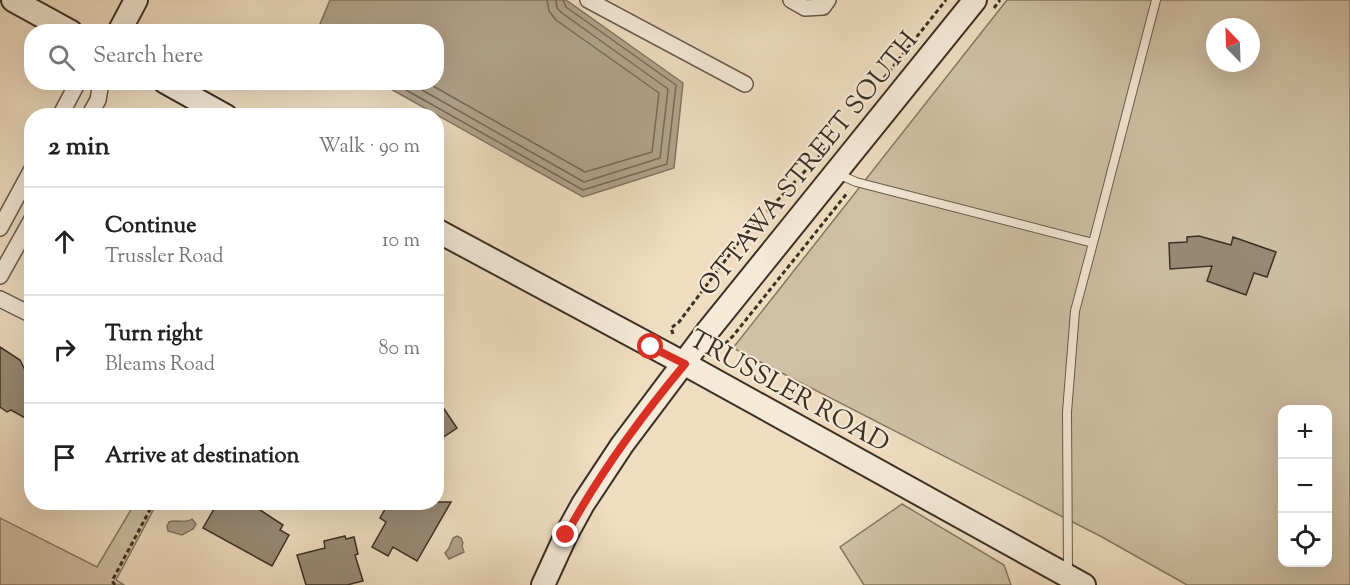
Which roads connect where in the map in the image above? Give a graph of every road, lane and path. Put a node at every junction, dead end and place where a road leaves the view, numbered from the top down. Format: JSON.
{"nodes":[{"id":1,"x":13,"y":0,"type":"edge"},
{"id":2,"x":136,"y":0,"type":"edge"},
{"id":3,"x":588,"y":0,"type":"edge"},
{"id":4,"x":791,"y":0,"type":"edge"},
{"id":5,"x":828,"y":0,"type":"edge"},
{"id":6,"x":946,"y":0,"type":"edge"},
{"id":7,"x":975,"y":0,"type":"edge"},
{"id":8,"x":1156,"y":0,"type":"edge"},
{"id":9,"x":56,"y":24,"type":"edge"},
{"id":10,"x":123,"y":24,"type":"edge"},
{"id":11,"x":883,"y":79,"type":"dead end"},
{"id":12,"x":746,"y":84,"type":"dead end"},
{"id":13,"x":74,"y":90,"type":"edge"},
{"id":14,"x":100,"y":90,"type":"edge"},
{"id":15,"x":179,"y":90,"type":"edge"},
{"id":16,"x":64,"y":108,"type":"edge"},
{"id":17,"x":94,"y":108,"type":"edge"},
{"id":18,"x":212,"y":108,"type":"edge"},
{"id":19,"x":841,"y":132,"type":"dead end"},
{"id":20,"x":837,"y":173,"type":"junction"},
{"id":21,"x":24,"y":184,"type":"edge"},
{"id":22,"x":0,"y":228,"type":"edge"},
{"id":23,"x":24,"y":233,"type":"edge"},
{"id":24,"x":444,"y":234,"type":"edge"},
{"id":25,"x":1093,"y":243,"type":"junction"},
{"id":26,"x":0,"y":276,"type":"edge"},
{"id":27,"x":0,"y":299,"type":"edge"},
{"id":28,"x":24,"y":311,"type":"edge"},
{"id":29,"x":685,"y":364,"type":"junction"},
{"id":30,"x":150,"y":510,"type":"edge"},
{"id":31,"x":1076,"y":580,"type":"edge"},
{"id":32,"x":115,"y":585,"type":"edge"},
{"id":33,"x":543,"y":585,"type":"edge"}],
"edges":[{"from":1,"to":9,"type":"main road"},
{"from":2,"to":10,"type":"main road"},
{"from":3,"to":12,"type":"street"},
{"from":4,"to":5,"type":"street"},
{"from":6,"to":11,"type":"path"},
{"from":7,"to":20,"type":"main road","name":"OTTAWA STREET SOUTH"},
{"from":8,"to":25,"type":"lane"},
{"from":13,"to":16,"type":"street"},
{"from":14,"to":17,"type":"street"},
{"from":15,"to":18,"type":"main road"},
{"from":19,"to":29,"type":"path"},
{"from":20,"to":25,"type":"lane"},
{"from":20,"to":29,"type":"main road","name":"OTTAWA STREET SOUTH"},
{"from":21,"to":22,"type":"street"},
{"from":23,"to":26,"type":"street"},
{"from":24,"to":29,"type":"main road","name":"TRUSSLER ROAD"},
{"from":25,"to":31,"type":"lane"},
{"from":27,"to":28,"type":"street"},
{"from":29,"to":31,"type":"main road","name":"TRUSSLER ROAD"},
{"from":29,"to":33,"type":"main road","name":"OTTAWA STREET SOUTH"},
{"from":30,"to":32,"type":"path"}]}
